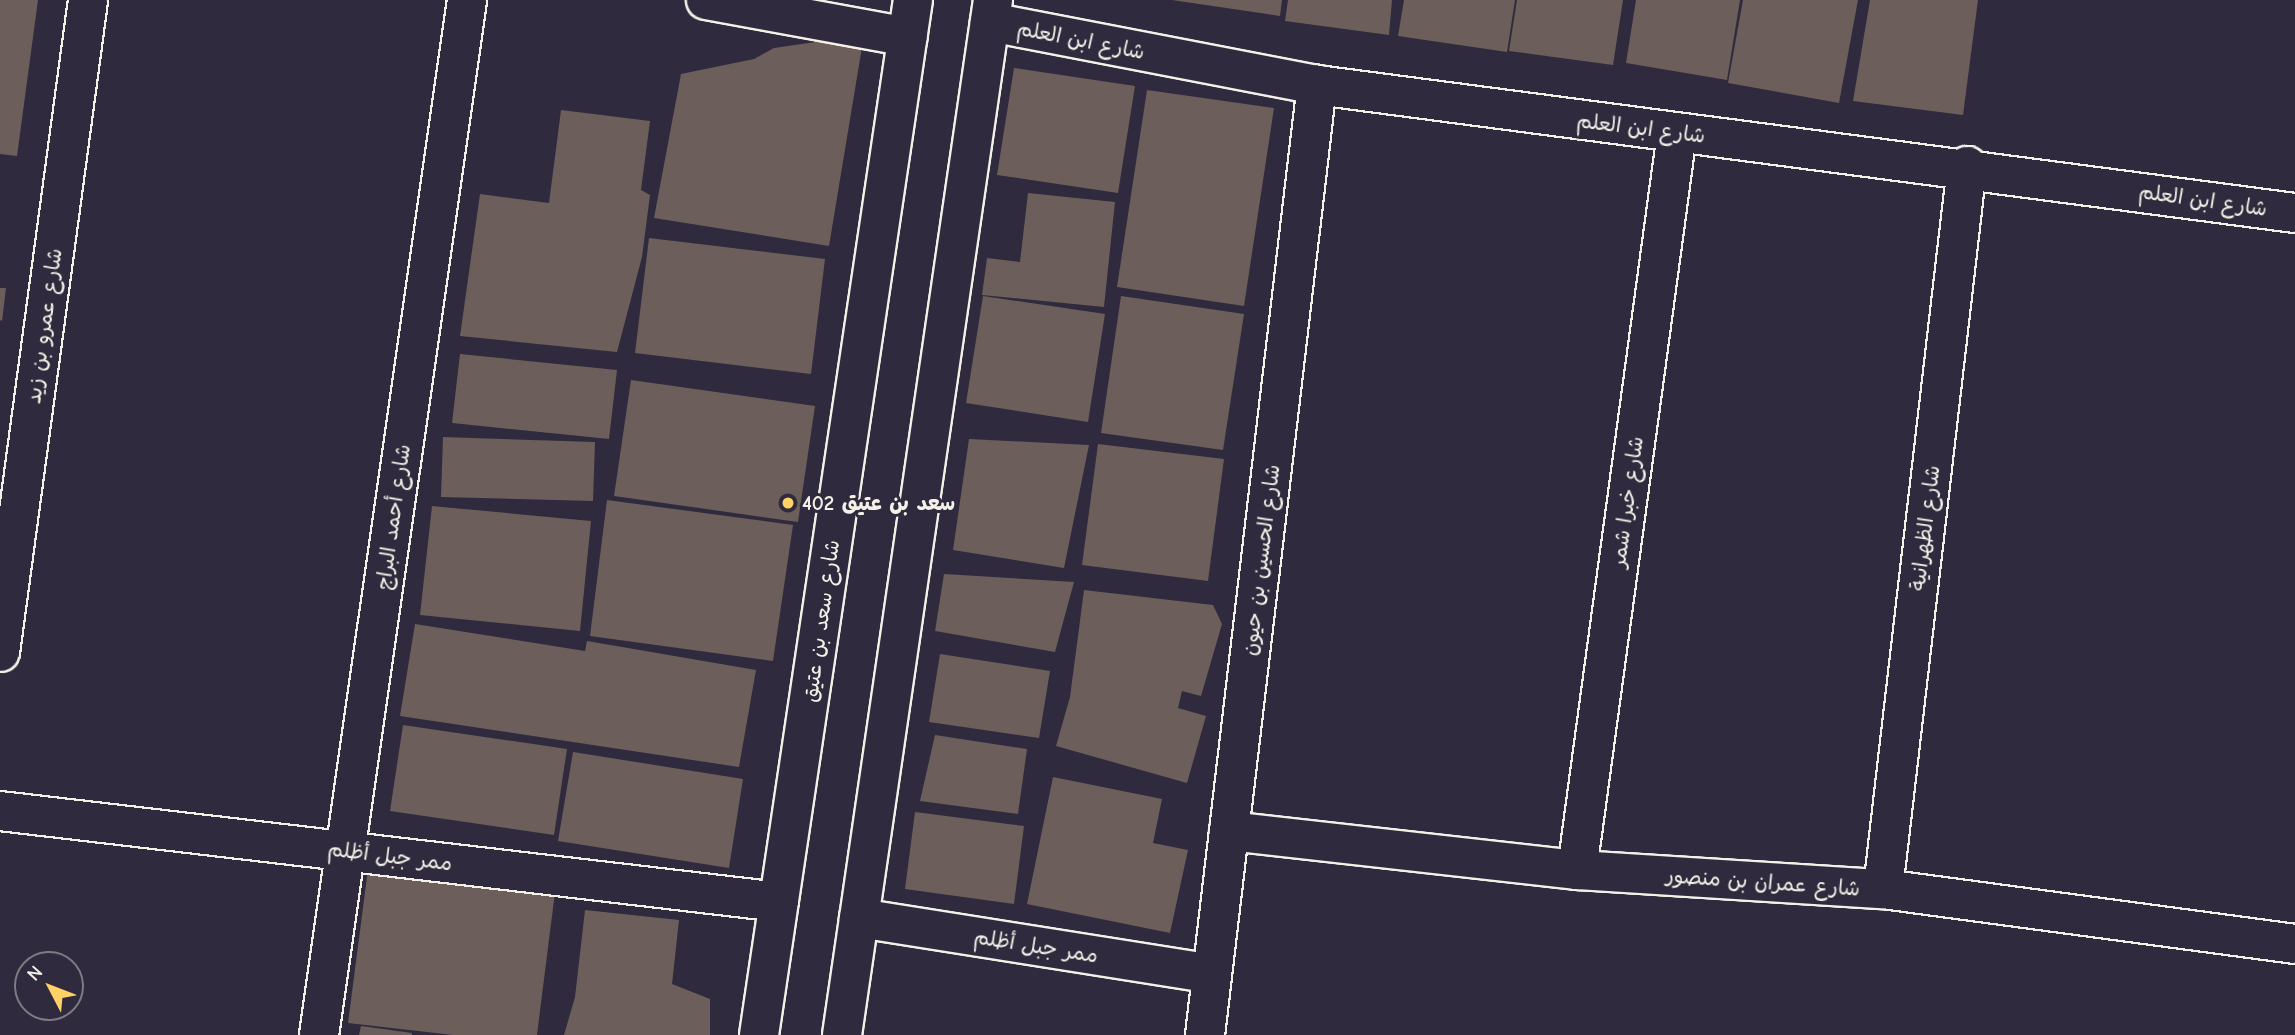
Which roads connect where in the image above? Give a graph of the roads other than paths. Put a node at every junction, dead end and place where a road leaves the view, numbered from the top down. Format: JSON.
{"nodes":[{"id":1,"x":88,"y":0,"type":"edge"},
{"id":2,"x":467,"y":0,"type":"edge"},
{"id":3,"x":706,"y":0,"type":"edge"},
{"id":4,"x":914,"y":0,"type":"edge"},
{"id":5,"x":991,"y":11,"type":"edge"},
{"id":6,"x":908,"y":37,"type":"junction"},
{"id":7,"x":1317,"y":85,"type":"junction"},
{"id":8,"x":1677,"y":133,"type":"junction"},
{"id":9,"x":1967,"y":166,"type":"junction"},
{"id":10,"x":2295,"y":213,"type":"edge"},
{"id":11,"x":0,"y":652,"type":"edge"},
{"id":12,"x":0,"y":811,"type":"edge"},
{"id":13,"x":1229,"y":831,"type":"junction"},
{"id":14,"x":345,"y":851,"type":"junction"},
{"id":15,"x":1577,"y":870,"type":"junction"},
{"id":16,"x":1883,"y":889,"type":"junction"},
{"id":17,"x":779,"y":902,"type":"junction"},
{"id":18,"x":859,"y":918,"type":"junction"},
{"id":19,"x":2295,"y":944,"type":"edge"},
{"id":20,"x":1212,"y":974,"type":"junction"},
{"id":21,"x":319,"y":1035,"type":"edge"},
{"id":22,"x":759,"y":1035,"type":"edge"},
{"id":23,"x":842,"y":1035,"type":"edge"},
{"id":24,"x":1205,"y":1035,"type":"edge"}],
"edges":[{"from":1,"to":11,"type":"street","name":"شارع عمرو بن زيد"},
{"from":2,"to":14,"type":"street","name":"شارع أحمد البراج"},
{"from":3,"to":6,"type":"street"},
{"from":4,"to":6,"type":"street","name":"شارع سعد بن عتيق"},
{"from":5,"to":7,"type":"street","name":"شارع ابن العلم"},
{"from":5,"to":18,"type":"street"},
{"from":6,"to":17,"type":"street","name":"شارع سعد بن عتيق"},
{"from":7,"to":8,"type":"street","name":"شارع ابن العلم"},
{"from":7,"to":13,"type":"street","name":"شارع الحسين بن حيون"},
{"from":8,"to":9,"type":"street","name":"شارع ابن العلم"},
{"from":8,"to":15,"type":"street","name":"شارع خبرا شمر"},
{"from":9,"to":10,"type":"street","name":"شارع ابن العلم"},
{"from":9,"to":16,"type":"street","name":"شارع الظهرانية"},
{"from":12,"to":14,"type":"street","name":"ممر جبل أظلم"},
{"from":13,"to":15,"type":"street","name":"شارع عمران بن منصور"},
{"from":13,"to":20,"type":"street","name":"شارع الحسين بن حيون"},
{"from":14,"to":17,"type":"street","name":"ممر جبل أظلم"},
{"from":14,"to":21,"type":"street","name":"شارع أحمد البراج"},
{"from":15,"to":16,"type":"street","name":"شارع عمران بن منصور"},
{"from":16,"to":19,"type":"street","name":"شارع عمران بن منصور"},
{"from":17,"to":22,"type":"street","name":"شارع سعد بن عتيق"},
{"from":18,"to":20,"type":"street","name":"ممر جبل أظلم"},
{"from":18,"to":23,"type":"street"},
{"from":20,"to":24,"type":"street","name":"شارع الحسين بن حيون"}]}
